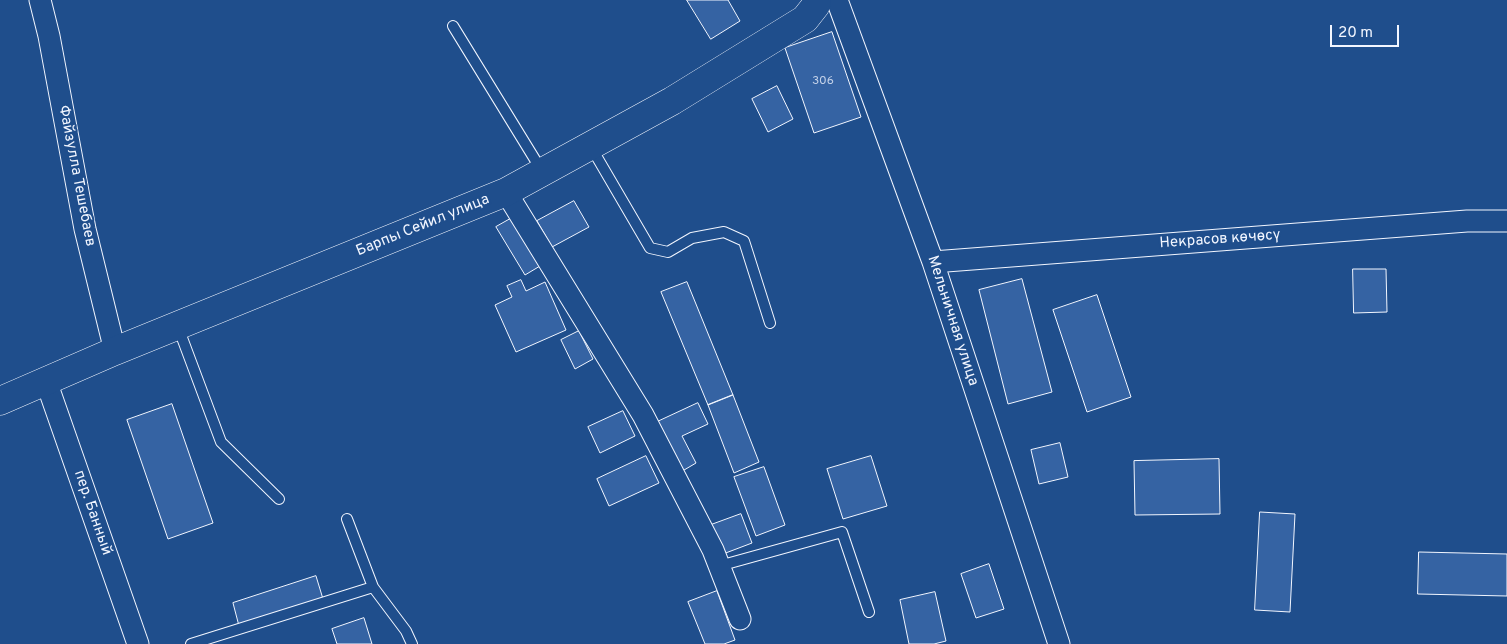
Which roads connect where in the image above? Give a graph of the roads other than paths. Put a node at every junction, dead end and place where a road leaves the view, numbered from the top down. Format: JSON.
{"nodes":[{"id":1,"x":40,"y":0,"type":"edge"},
{"id":2,"x":818,"y":0,"type":"edge"},
{"id":3,"x":837,"y":0,"type":"edge"},
{"id":4,"x":453,"y":26,"type":"dead end"},
{"id":5,"x":590,"y":146,"type":"junction"},
{"id":6,"x":542,"y":172,"type":"junction"},
{"id":7,"x":506,"y":192,"type":"junction"},
{"id":8,"x":1507,"y":221,"type":"edge"},
{"id":9,"x":932,"y":262,"type":"junction"},
{"id":10,"x":770,"y":323,"type":"dead end"},
{"id":11,"x":177,"y":326,"type":"junction"},
{"id":12,"x":115,"y":352,"type":"junction"},
{"id":13,"x":46,"y":381,"type":"junction"},
{"id":14,"x":0,"y":401,"type":"edge"},
{"id":15,"x":279,"y":499,"type":"dead end"},
{"id":16,"x":346,"y":519,"type":"dead end"},
{"id":17,"x":719,"y":566,"type":"junction"},
{"id":18,"x":373,"y":587,"type":"junction"},
{"id":19,"x":869,"y":612,"type":"dead end"},
{"id":20,"x":740,"y":619,"type":"dead end"},
{"id":21,"x":138,"y":644,"type":"edge"},
{"id":22,"x":191,"y":644,"type":"edge"},
{"id":23,"x":412,"y":644,"type":"edge"},
{"id":24,"x":1059,"y":644,"type":"edge"}],
"edges":[{"from":1,"to":12,"type":"street","name":"Файзулла Тешебаев"},
{"from":2,"to":5,"type":"main road","name":"Барпы Сейил улица"},
{"from":3,"to":9,"type":"street","name":"Мельничная улица"},
{"from":4,"to":6,"type":"lane"},
{"from":5,"to":6,"type":"main road","name":"Барпы Сейил улица"},
{"from":5,"to":10,"type":"lane"},
{"from":6,"to":7,"type":"main road","name":"Барпы Сейил улица"},
{"from":7,"to":11,"type":"main road","name":"Барпы Сейил улица"},
{"from":7,"to":17,"type":"street"},
{"from":8,"to":9,"type":"street","name":"Некрасов көчөсү"},
{"from":9,"to":24,"type":"street","name":"Мельничная улица"},
{"from":11,"to":12,"type":"main road","name":"Барпы Сейил улица"},
{"from":11,"to":15,"type":"lane"},
{"from":12,"to":13,"type":"main road","name":"Барпы Сейил улица"},
{"from":13,"to":14,"type":"main road","name":"Барпы Сейил улица"},
{"from":13,"to":21,"type":"street","name":"пер. Банный"},
{"from":16,"to":18,"type":"lane"},
{"from":17,"to":19,"type":"lane"},
{"from":17,"to":20,"type":"street"},
{"from":18,"to":22,"type":"lane"},
{"from":18,"to":23,"type":"lane"}]}
